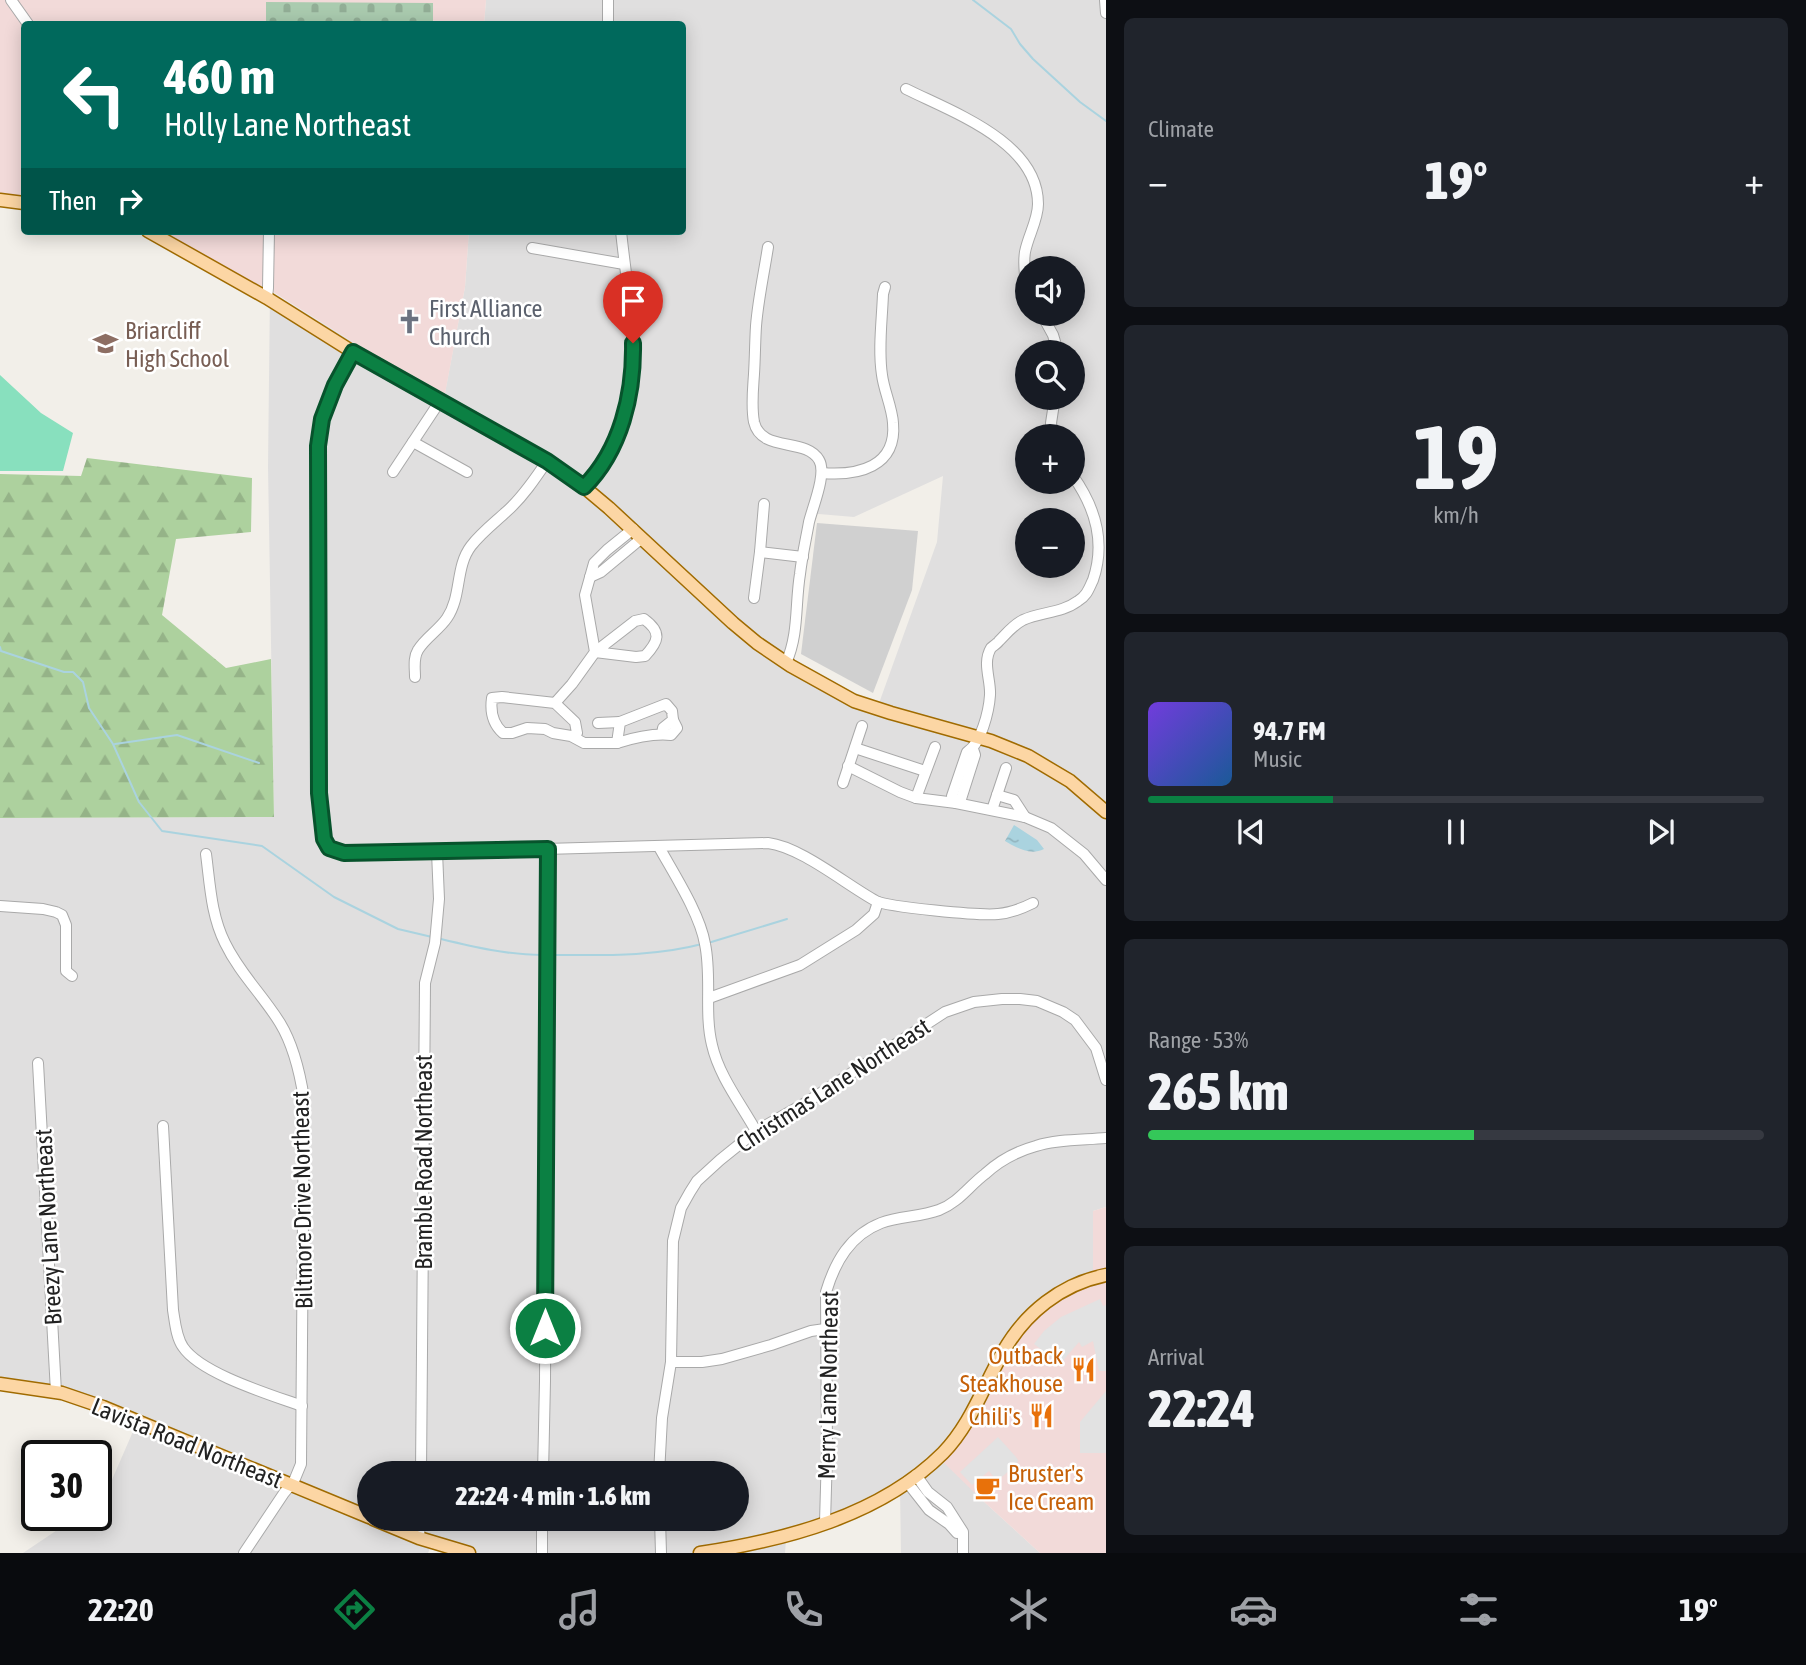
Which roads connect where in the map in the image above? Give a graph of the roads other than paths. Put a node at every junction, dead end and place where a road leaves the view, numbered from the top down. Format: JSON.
{"nodes":[{"id":1,"x":11,"y":0,"type":"edge"},
{"id":2,"x":608,"y":0,"type":"edge"},
{"id":3,"x":1105,"y":0,"type":"edge"},
{"id":4,"x":1106,"y":13,"type":"edge"},
{"id":5,"x":26,"y":21,"type":"edge"},
{"id":6,"x":608,"y":21,"type":"edge"},
{"id":7,"x":906,"y":89,"type":"dead end"},
{"id":8,"x":0,"y":200,"type":"edge"},
{"id":9,"x":21,"y":203,"type":"edge"},
{"id":10,"x":155,"y":235,"type":"edge"},
{"id":11,"x":269,"y":235,"type":"edge"},
{"id":12,"x":621,"y":235,"type":"edge"},
{"id":13,"x":768,"y":247,"type":"dead end"},
{"id":14,"x":533,"y":248,"type":"dead end"},
{"id":15,"x":1025,"y":256,"type":"edge"},
{"id":16,"x":624,"y":264,"type":"junction"},
{"id":17,"x":885,"y":287,"type":"dead end"},
{"id":18,"x":267,"y":298,"type":"junction"},
{"id":19,"x":353,"y":352,"type":"junction"},
{"id":20,"x":440,"y":401,"type":"junction"},
{"id":21,"x":413,"y":442,"type":"junction"},
{"id":22,"x":547,"y":461,"type":"junction"},
{"id":23,"x":393,"y":472,"type":"dead end"},
{"id":24,"x":467,"y":472,"type":"dead end"},
{"id":25,"x":822,"y":473,"type":"junction"},
{"id":26,"x":584,"y":487,"type":"junction"},
{"id":27,"x":1084,"y":494,"type":"edge"},
{"id":28,"x":764,"y":504,"type":"dead end"},
{"id":29,"x":638,"y":534,"type":"junction"},
{"id":30,"x":760,"y":552,"type":"junction"},
{"id":31,"x":803,"y":557,"type":"junction"},
{"id":32,"x":754,"y":598,"type":"dead end"},
{"id":33,"x":595,"y":652,"type":"junction"},
{"id":34,"x":786,"y":663,"type":"junction"},
{"id":35,"x":415,"y":677,"type":"dead end"},
{"id":36,"x":555,"y":703,"type":"junction"},
{"id":37,"x":620,"y":722,"type":"junction"},
{"id":38,"x":598,"y":723,"type":"dead end"},
{"id":39,"x":862,"y":726,"type":"dead end"},
{"id":40,"x":571,"y":736,"type":"junction"},
{"id":41,"x":617,"y":743,"type":"junction"},
{"id":42,"x":977,"y":743,"type":"junction"},
{"id":43,"x":935,"y":747,"type":"dead end"},
{"id":44,"x":855,"y":748,"type":"junction"},
{"id":45,"x":848,"y":766,"type":"junction"},
{"id":46,"x":1006,"y":768,"type":"dead end"},
{"id":47,"x":925,"y":771,"type":"junction"},
{"id":48,"x":843,"y":783,"type":"dead end"},
{"id":49,"x":998,"y":795,"type":"junction"},
{"id":50,"x":916,"y":798,"type":"junction"},
{"id":51,"x":956,"y":803,"type":"junction"},
{"id":52,"x":992,"y":810,"type":"junction"},
{"id":53,"x":1106,"y":812,"type":"edge"},
{"id":54,"x":1025,"y":817,"type":"junction"},
{"id":55,"x":659,"y":847,"type":"junction"},
{"id":56,"x":548,"y":849,"type":"junction"},
{"id":57,"x":437,"y":852,"type":"junction"},
{"id":58,"x":206,"y":854,"type":"dead end"},
{"id":59,"x":1106,"y":880,"type":"edge"},
{"id":60,"x":878,"y":902,"type":"junction"},
{"id":61,"x":1033,"y":903,"type":"dead end"},
{"id":62,"x":0,"y":906,"type":"edge"},
{"id":63,"x":72,"y":976,"type":"dead end"},
{"id":64,"x":709,"y":998,"type":"junction"},
{"id":65,"x":38,"y":1063,"type":"dead end"},
{"id":66,"x":1106,"y":1080,"type":"edge"},
{"id":67,"x":163,"y":1126,"type":"dead end"},
{"id":68,"x":756,"y":1131,"type":"junction"},
{"id":69,"x":1106,"y":1138,"type":"edge"},
{"id":70,"x":1106,"y":1275,"type":"edge"},
{"id":71,"x":825,"y":1329,"type":"junction"},
{"id":72,"x":671,"y":1362,"type":"junction"},
{"id":73,"x":0,"y":1384,"type":"edge"},
{"id":74,"x":56,"y":1392,"type":"junction"},
{"id":75,"x":302,"y":1406,"type":"junction"},
{"id":76,"x":421,"y":1461,"type":"edge"},
{"id":77,"x":543,"y":1461,"type":"edge"},
{"id":78,"x":660,"y":1461,"type":"edge"},
{"id":79,"x":911,"y":1478,"type":"junction"},
{"id":80,"x":290,"y":1485,"type":"junction"},
{"id":81,"x":357,"y":1512,"type":"edge"},
{"id":82,"x":825,"y":1522,"type":"junction"},
{"id":83,"x":402,"y":1531,"type":"edge"},
{"id":84,"x":419,"y":1531,"type":"edge"},
{"id":85,"x":542,"y":1531,"type":"edge"},
{"id":86,"x":660,"y":1531,"type":"edge"},
{"id":87,"x":419,"y":1538,"type":"junction"},
{"id":88,"x":962,"y":1549,"type":"edge"},
{"id":89,"x":732,"y":1551,"type":"edge"},
{"id":90,"x":244,"y":1553,"type":"edge"},
{"id":91,"x":469,"y":1553,"type":"edge"},
{"id":92,"x":542,"y":1553,"type":"edge"},
{"id":93,"x":661,"y":1553,"type":"edge"},
{"id":94,"x":700,"y":1553,"type":"edge"}],
"edges":[{"from":1,"to":5,"type":"street"},
{"from":2,"to":6,"type":"street"},
{"from":3,"to":4,"type":"street"},
{"from":7,"to":15,"type":"street"},
{"from":8,"to":9,"type":"main road"},
{"from":10,"to":18,"type":"main road"},
{"from":11,"to":18,"type":"street"},
{"from":12,"to":16,"type":"street"},
{"from":13,"to":25,"type":"street"},
{"from":14,"to":16,"type":"street"},
{"from":16,"to":26,"type":"street"},
{"from":17,"to":25,"type":"street"},
{"from":18,"to":19,"type":"main road"},
{"from":19,"to":20,"type":"main road"},
{"from":19,"to":57,"type":"street"},
{"from":20,"to":21,"type":"street"},
{"from":20,"to":22,"type":"main road"},
{"from":21,"to":23,"type":"street"},
{"from":21,"to":24,"type":"street"},
{"from":22,"to":26,"type":"main road"},
{"from":22,"to":35,"type":"street"},
{"from":25,"to":31,"type":"street"},
{"from":26,"to":29,"type":"main road"},
{"from":27,"to":42,"type":"street"},
{"from":28,"to":30,"type":"street"},
{"from":29,"to":33,"type":"street"},
{"from":29,"to":34,"type":"main road"},
{"from":30,"to":31,"type":"street"},
{"from":30,"to":32,"type":"street"},
{"from":31,"to":34,"type":"street"},
{"from":33,"to":33,"type":"street"},
{"from":33,"to":36,"type":"street"},
{"from":34,"to":42,"type":"main road"},
{"from":36,"to":40,"type":"street"},
{"from":36,"to":40,"type":"street"},
{"from":37,"to":38,"type":"street"},
{"from":37,"to":41,"type":"street"},
{"from":37,"to":41,"type":"street"},
{"from":39,"to":44,"type":"street"},
{"from":40,"to":41,"type":"street"},
{"from":42,"to":51,"type":"street"},
{"from":42,"to":53,"type":"main road"},
{"from":43,"to":47,"type":"street"},
{"from":44,"to":45,"type":"street"},
{"from":44,"to":47,"type":"street"},
{"from":45,"to":48,"type":"street"},
{"from":45,"to":50,"type":"street"},
{"from":46,"to":49,"type":"street"},
{"from":47,"to":50,"type":"street"},
{"from":49,"to":52,"type":"street"},
{"from":49,"to":54,"type":"street"},
{"from":50,"to":51,"type":"street"},
{"from":51,"to":52,"type":"street"},
{"from":52,"to":54,"type":"street"},
{"from":54,"to":59,"type":"street"},
{"from":55,"to":56,"type":"street"},
{"from":55,"to":60,"type":"street"},
{"from":55,"to":64,"type":"street"},
{"from":56,"to":57,"type":"street"},
{"from":56,"to":77,"type":"street"},
{"from":57,"to":76,"type":"street","name":"Bramble Road Northeast"},
{"from":58,"to":75,"type":"street","name":"Biltmore Drive Northeast"},
{"from":60,"to":61,"type":"street"},
{"from":60,"to":64,"type":"street"},
{"from":62,"to":63,"type":"street"},
{"from":64,"to":68,"type":"street"},
{"from":65,"to":74,"type":"street","name":"Breezy Lane Northeast"},
{"from":66,"to":68,"type":"street","name":"Christmas Lane Northeast"},
{"from":67,"to":75,"type":"street"},
{"from":68,"to":72,"type":"street","name":"Christmas Lane Northeast"},
{"from":69,"to":71,"type":"street","name":"Merry Lane Northeast"},
{"from":70,"to":79,"type":"main road"},
{"from":71,"to":72,"type":"street"},
{"from":71,"to":82,"type":"street","name":"Merry Lane Northeast"},
{"from":72,"to":78,"type":"street","name":"Christmas Lane Northeast"},
{"from":73,"to":74,"type":"main road","name":"Lavista Road Northeast"},
{"from":74,"to":80,"type":"main road","name":"Lavista Road Northeast"},
{"from":75,"to":80,"type":"street","name":"Biltmore Drive Northeast"},
{"from":79,"to":82,"type":"main road"},
{"from":79,"to":88,"type":"street"},
{"from":79,"to":88,"type":"street"},
{"from":80,"to":81,"type":"main road","name":"Lavista Road Northeast"},
{"from":80,"to":90,"type":"street","name":"Biltmore Drive Northeast"},
{"from":82,"to":89,"type":"main road"},
{"from":83,"to":87,"type":"main road","name":"Lavista Road Northeast"},
{"from":84,"to":87,"type":"street"},
{"from":85,"to":92,"type":"street"},
{"from":86,"to":93,"type":"street"},
{"from":87,"to":91,"type":"main road","name":"Lavista Road Northeast"},
{"from":89,"to":94,"type":"main road"}]}
